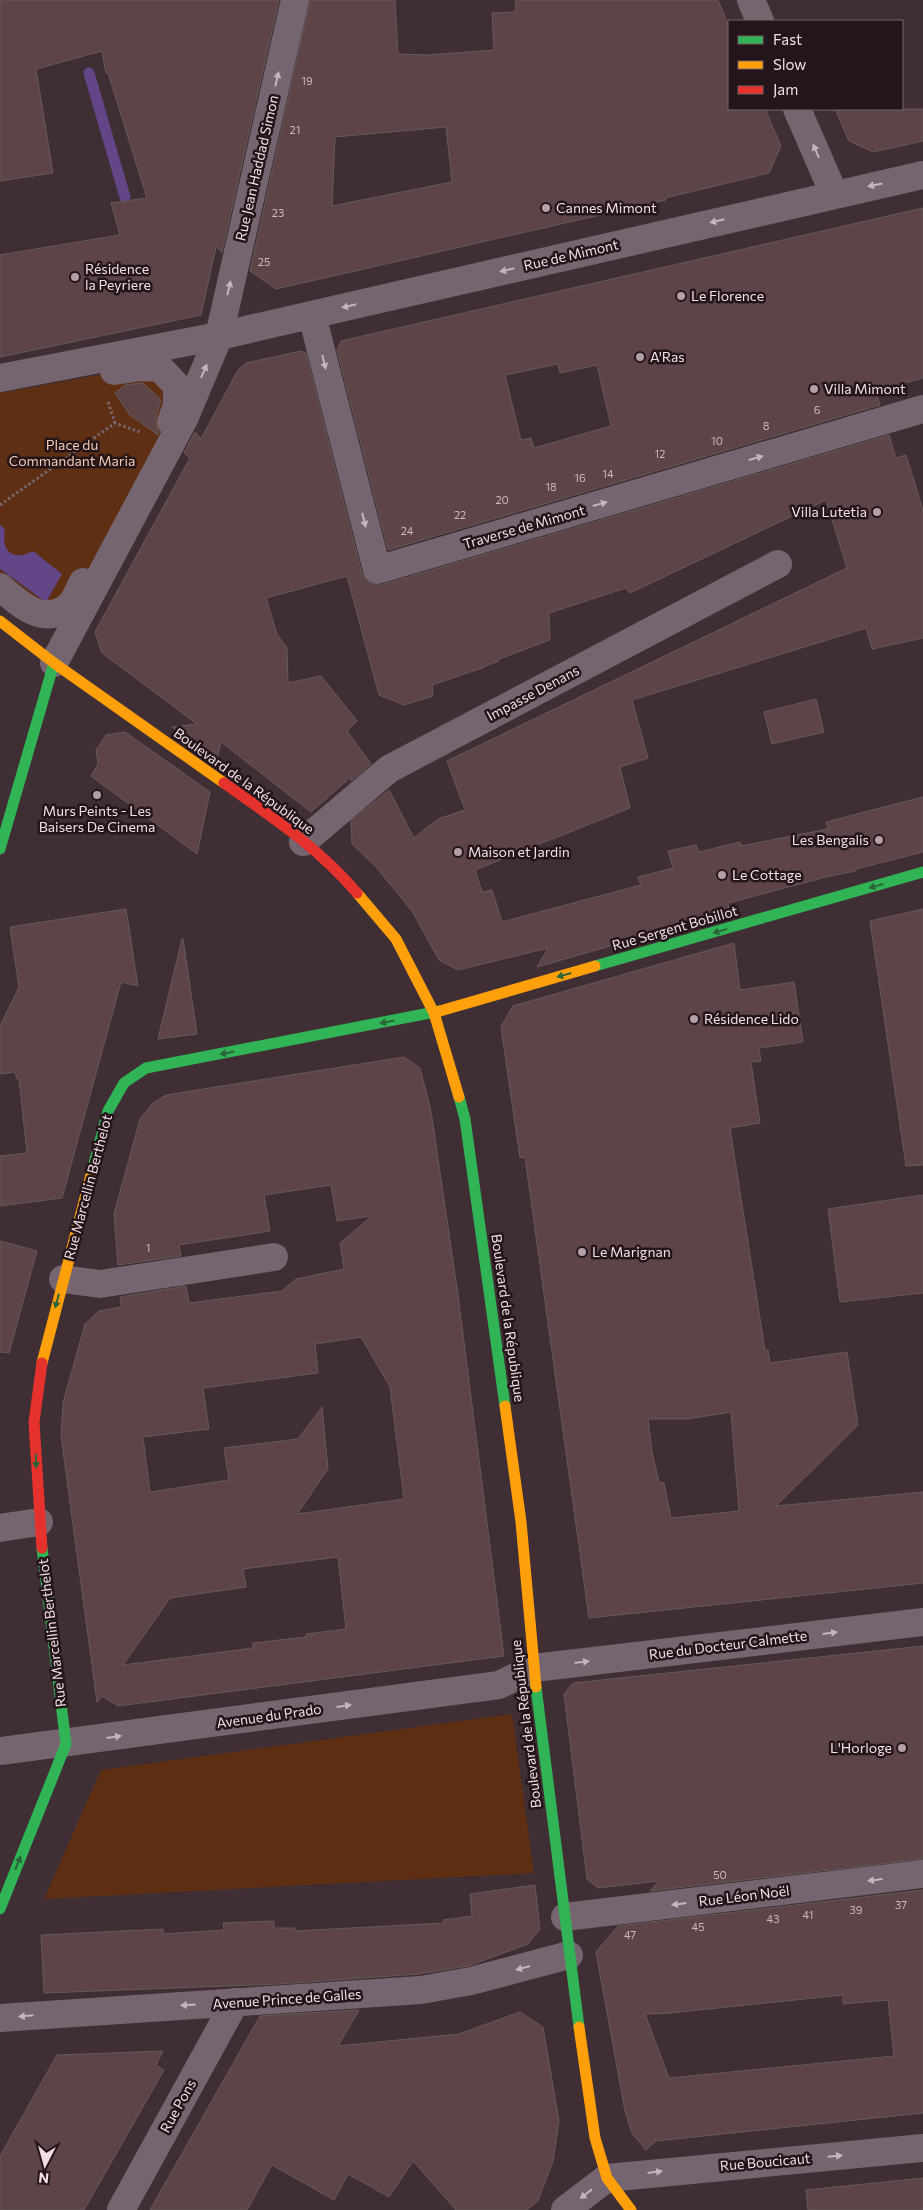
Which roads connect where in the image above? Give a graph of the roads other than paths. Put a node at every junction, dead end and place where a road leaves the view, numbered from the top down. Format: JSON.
{"nodes":[{"id":1,"x":295,"y":0,"type":"edge"},
{"id":2,"x":751,"y":0,"type":"edge"},
{"id":3,"x":760,"y":20,"type":"edge"},
{"id":4,"x":797,"y":110,"type":"edge"},
{"id":5,"x":923,"y":175,"type":"edge"},
{"id":6,"x":834,"y":194,"type":"junction"},
{"id":7,"x":312,"y":315,"type":"junction"},
{"id":8,"x":218,"y":336,"type":"junction"},
{"id":9,"x":0,"y":378,"type":"edge"},
{"id":10,"x":0,"y":393,"type":"edge"},
{"id":11,"x":923,"y":409,"type":"edge"},
{"id":12,"x":778,"y":564,"type":"dead end"},
{"id":13,"x":0,"y":587,"type":"edge"},
{"id":14,"x":0,"y":621,"type":"edge"},
{"id":15,"x":54,"y":663,"type":"junction"},
{"id":16,"x":303,"y":842,"type":"junction"},
{"id":17,"x":0,"y":849,"type":"edge"},
{"id":18,"x":923,"y":872,"type":"edge"},
{"id":19,"x":434,"y":1013,"type":"junction"},
{"id":20,"x":274,"y":1257,"type":"dead end"},
{"id":21,"x":63,"y":1279,"type":"junction"},
{"id":22,"x":40,"y":1522,"type":"junction"},
{"id":23,"x":0,"y":1528,"type":"edge"},
{"id":24,"x":923,"y":1622,"type":"edge"},
{"id":25,"x":534,"y":1668,"type":"junction"},
{"id":26,"x":66,"y":1744,"type":"junction"},
{"id":27,"x":0,"y":1751,"type":"edge"},
{"id":28,"x":923,"y":1874,"type":"edge"},
{"id":29,"x":0,"y":1909,"type":"edge"},
{"id":30,"x":565,"y":1918,"type":"junction"},
{"id":31,"x":570,"y":1955,"type":"junction"},
{"id":32,"x":235,"y":2002,"type":"junction"},
{"id":33,"x":0,"y":2018,"type":"edge"},
{"id":34,"x":923,"y":2148,"type":"edge"},
{"id":35,"x":607,"y":2178,"type":"junction"},
{"id":36,"x":121,"y":2210,"type":"edge"},
{"id":37,"x":566,"y":2210,"type":"edge"},
{"id":38,"x":631,"y":2210,"type":"edge"}],
"edges":[{"from":8,"to":1,"type":"street","name":"Rue Jean Haddad Simon","one_way":true},
{"from":2,"to":3,"type":"street"},
{"from":6,"to":4,"type":"street","one_way":true},
{"from":5,"to":6,"type":"street","name":"Rue de Mimont","one_way":true},
{"from":6,"to":7,"type":"street","name":"Rue de Mimont","one_way":true},
{"from":7,"to":8,"type":"street","name":"Rue de Mimont"},
{"from":7,"to":11,"type":"street","name":"Traverse de Mimont","one_way":true},
{"from":8,"to":9,"type":"street"},
{"from":15,"to":8,"type":"street","one_way":true},
{"from":10,"to":13,"type":"street"},
{"from":12,"to":16,"type":"street","name":"Impasse Denans"},
{"from":14,"to":15,"type":"street","name":"Boulevard de la République"},
{"from":15,"to":16,"type":"street","name":"Boulevard de la République"},
{"from":15,"to":17,"type":"street"},
{"from":16,"to":19,"type":"street","name":"Boulevard de la République"},
{"from":18,"to":19,"type":"street","name":"Rue Sergent Bobillot","one_way":true},
{"from":19,"to":21,"type":"street","name":"Rue Marcellin Berthelot","one_way":true},
{"from":19,"to":25,"type":"street","name":"Boulevard de la République"},
{"from":20,"to":21,"type":"street"},
{"from":21,"to":22,"type":"street","name":"Rue Marcellin Berthelot","one_way":true},
{"from":22,"to":23,"type":"street"},
{"from":22,"to":26,"type":"street","name":"Rue Marcellin Berthelot"},
{"from":25,"to":24,"type":"street","name":"Rue du Docteur Calmette","one_way":true},
{"from":26,"to":25,"type":"street","name":"Avenue du Prado","one_way":true},
{"from":25,"to":30,"type":"street","name":"Boulevard de la République"},
{"from":26,"to":27,"type":"street","name":"Avenue du Prado"},
{"from":29,"to":26,"type":"street","one_way":true},
{"from":28,"to":30,"type":"street","name":"Rue Léon Noël","one_way":true},
{"from":30,"to":31,"type":"street","name":"Boulevard de la République"},
{"from":31,"to":32,"type":"street","name":"Avenue Prince de Galles","one_way":true},
{"from":31,"to":35,"type":"street","name":"Boulevard de la République"},
{"from":32,"to":33,"type":"street","name":"Avenue Prince de Galles","one_way":true},
{"from":32,"to":36,"type":"street","name":"Rue Pons"},
{"from":35,"to":34,"type":"street","name":"Rue Boucicaut","one_way":true},
{"from":35,"to":37,"type":"street","one_way":true},
{"from":35,"to":38,"type":"street","name":"Boulevard de la République"}]}
